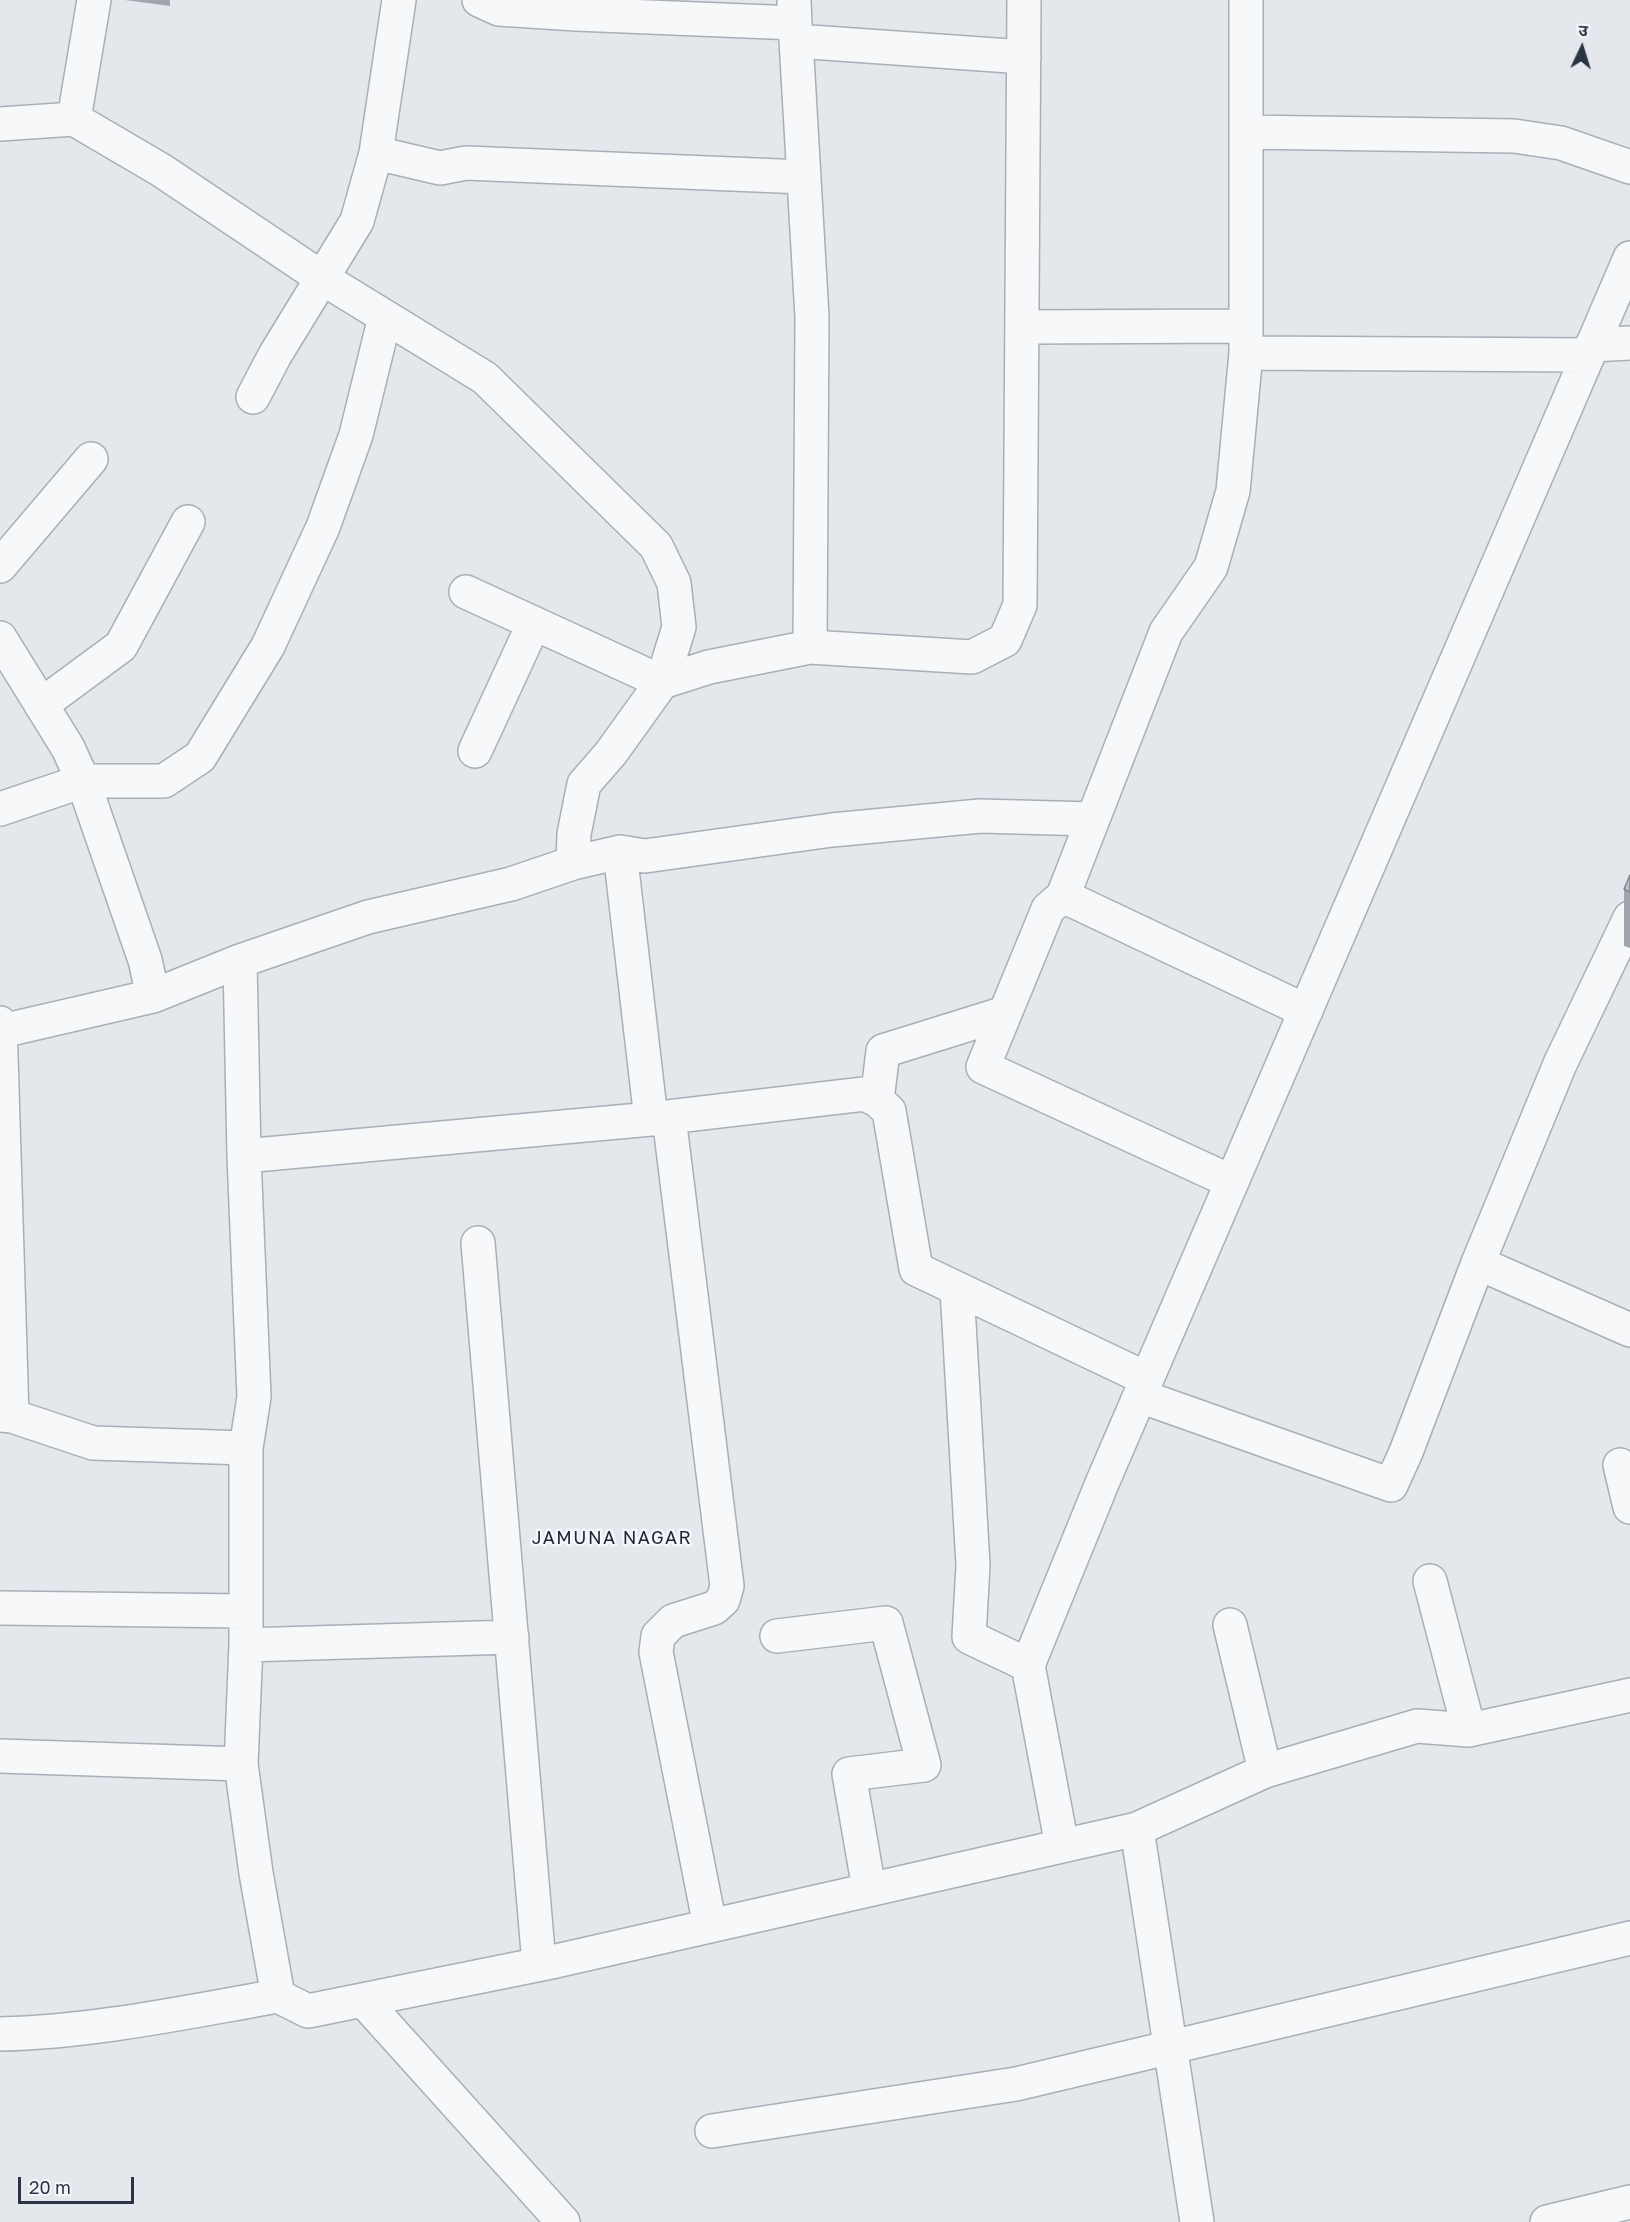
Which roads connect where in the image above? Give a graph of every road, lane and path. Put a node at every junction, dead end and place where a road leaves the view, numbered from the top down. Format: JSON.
{"nodes":[{"id":1,"x":94,"y":0,"type":"edge"},
{"id":2,"x":399,"y":0,"type":"edge"},
{"id":3,"x":479,"y":0,"type":"edge"},
{"id":4,"x":1024,"y":0,"type":"edge"},
{"id":5,"x":1245,"y":0,"type":"edge"},
{"id":6,"x":576,"y":7,"type":"edge"},
{"id":7,"x":795,"y":21,"type":"edge"},
{"id":8,"x":1024,"y":57,"type":"junction"},
{"id":9,"x":74,"y":119,"type":"junction"},
{"id":10,"x":0,"y":124,"type":"edge"},
{"id":11,"x":1246,"y":132,"type":"junction"},
{"id":12,"x":376,"y":153,"type":"junction"},
{"id":13,"x":1630,"y":167,"type":"edge"},
{"id":14,"x":804,"y":177,"type":"junction"},
{"id":15,"x":1630,"y":258,"type":"edge"},
{"id":16,"x":322,"y":278,"type":"junction"},
{"id":17,"x":385,"y":317,"type":"junction"},
{"id":18,"x":1023,"y":327,"type":"junction"},
{"id":19,"x":1246,"y":339,"type":"junction"},
{"id":20,"x":1630,"y":343,"type":"edge"},
{"id":21,"x":1590,"y":350,"type":"junction"},
{"id":22,"x":253,"y":397,"type":"dead end"},
{"id":23,"x":91,"y":459,"type":"dead end"},
{"id":24,"x":189,"y":522,"type":"dead end"},
{"id":25,"x":0,"y":566,"type":"edge"},
{"id":26,"x":466,"y":592,"type":"dead end"},
{"id":27,"x":534,"y":623,"type":"junction"},
{"id":28,"x":0,"y":638,"type":"edge"},
{"id":29,"x":810,"y":647,"type":"junction"},
{"id":30,"x":662,"y":681,"type":"junction"},
{"id":31,"x":41,"y":705,"type":"junction"},
{"id":32,"x":475,"y":752,"type":"dead end"},
{"id":33,"x":82,"y":781,"type":"junction"},
{"id":34,"x":0,"y":809,"type":"edge"},
{"id":35,"x":1093,"y":819,"type":"junction"},
{"id":36,"x":620,"y":852,"type":"junction"},
{"id":37,"x":573,"y":863,"type":"junction"},
{"id":38,"x":1063,"y":896,"type":"junction"},
{"id":39,"x":1630,"y":918,"type":"edge"},
{"id":40,"x":240,"y":961,"type":"junction"},
{"id":41,"x":153,"y":996,"type":"junction"},
{"id":42,"x":1306,"y":1011,"type":"junction"},
{"id":43,"x":1005,"y":1013,"type":"junction"},
{"id":44,"x":1,"y":1027,"type":"edge"},
{"id":45,"x":877,"y":1100,"type":"junction"},
{"id":46,"x":660,"y":1118,"type":"junction"},
{"id":47,"x":244,"y":1156,"type":"junction"},
{"id":48,"x":1232,"y":1182,"type":"junction"},
{"id":49,"x":477,"y":1243,"type":"dead end"},
{"id":50,"x":1478,"y":1263,"type":"junction"},
{"id":51,"x":957,"y":1289,"type":"junction"},
{"id":52,"x":1630,"y":1330,"type":"edge"},
{"id":53,"x":1143,"y":1388,"type":"junction"},
{"id":54,"x":6,"y":1416,"type":"edge"},
{"id":55,"x":246,"y":1448,"type":"junction"},
{"id":56,"x":1620,"y":1465,"type":"dead end"},
{"id":57,"x":1630,"y":1507,"type":"edge"},
{"id":58,"x":1430,"y":1581,"type":"dead end"},
{"id":59,"x":0,"y":1608,"type":"edge"},
{"id":60,"x":246,"y":1611,"type":"junction"},
{"id":61,"x":1230,"y":1625,"type":"dead end"},
{"id":62,"x":777,"y":1636,"type":"dead end"},
{"id":63,"x":512,"y":1637,"type":"junction"},
{"id":64,"x":246,"y":1646,"type":"junction"},
{"id":65,"x":1028,"y":1665,"type":"junction"},
{"id":66,"x":1630,"y":1695,"type":"edge"},
{"id":67,"x":1469,"y":1730,"type":"junction"},
{"id":68,"x":0,"y":1756,"type":"edge"},
{"id":69,"x":241,"y":1764,"type":"junction"},
{"id":70,"x":1265,"y":1772,"type":"junction"},
{"id":71,"x":1137,"y":1829,"type":"junction"},
{"id":72,"x":1062,"y":1846,"type":"junction"},
{"id":73,"x":869,"y":1889,"type":"junction"},
{"id":74,"x":710,"y":1926,"type":"junction"},
{"id":75,"x":1630,"y":1938,"type":"edge"},
{"id":76,"x":539,"y":1964,"type":"junction"},
{"id":77,"x":278,"y":1996,"type":"junction"},
{"id":78,"x":363,"y":2000,"type":"junction"},
{"id":79,"x":0,"y":2034,"type":"edge"},
{"id":80,"x":1171,"y":2048,"type":"junction"},
{"id":81,"x":712,"y":2132,"type":"dead end"},
{"id":82,"x":1630,"y":2202,"type":"edge"},
{"id":83,"x":563,"y":2222,"type":"edge"},
{"id":84,"x":1197,"y":2222,"type":"edge"},
{"id":85,"x":1547,"y":2222,"type":"edge"}],
"edges":[{"from":1,"to":9,"type":"street"},
{"from":2,"to":12,"type":"street"},
{"from":3,"to":6,"type":"street"},
{"from":4,"to":8,"type":"street"},
{"from":5,"to":11,"type":"street"},
{"from":6,"to":7,"type":"street"},
{"from":7,"to":8,"type":"street"},
{"from":7,"to":14,"type":"street"},
{"from":8,"to":18,"type":"street"},
{"from":9,"to":10,"type":"street"},
{"from":9,"to":16,"type":"street"},
{"from":11,"to":13,"type":"street"},
{"from":11,"to":19,"type":"street"},
{"from":12,"to":14,"type":"street"},
{"from":12,"to":16,"type":"street"},
{"from":14,"to":29,"type":"street"},
{"from":15,"to":21,"type":"street"},
{"from":16,"to":17,"type":"street"},
{"from":16,"to":22,"type":"street"},
{"from":17,"to":30,"type":"street"},
{"from":17,"to":33,"type":"street"},
{"from":18,"to":19,"type":"street"},
{"from":18,"to":29,"type":"street"},
{"from":19,"to":21,"type":"street"},
{"from":19,"to":35,"type":"street"},
{"from":20,"to":21,"type":"street"},
{"from":21,"to":42,"type":"street"},
{"from":23,"to":25,"type":"street"},
{"from":24,"to":31,"type":"street"},
{"from":26,"to":27,"type":"street"},
{"from":27,"to":30,"type":"street"},
{"from":27,"to":32,"type":"street"},
{"from":28,"to":31,"type":"street"},
{"from":29,"to":30,"type":"street"},
{"from":30,"to":37,"type":"street"},
{"from":31,"to":33,"type":"street"},
{"from":33,"to":34,"type":"street"},
{"from":33,"to":41,"type":"street"},
{"from":35,"to":36,"type":"street"},
{"from":35,"to":38,"type":"street"},
{"from":36,"to":37,"type":"street"},
{"from":36,"to":46,"type":"street"},
{"from":37,"to":40,"type":"street"},
{"from":38,"to":42,"type":"street"},
{"from":38,"to":43,"type":"street"},
{"from":39,"to":50,"type":"street"},
{"from":40,"to":41,"type":"street"},
{"from":40,"to":47,"type":"street"},
{"from":41,"to":44,"type":"street"},
{"from":42,"to":48,"type":"street"},
{"from":43,"to":45,"type":"street"},
{"from":43,"to":48,"type":"street"},
{"from":44,"to":54,"type":"street"},
{"from":45,"to":46,"type":"street"},
{"from":45,"to":51,"type":"street"},
{"from":46,"to":47,"type":"street"},
{"from":46,"to":74,"type":"street"},
{"from":47,"to":55,"type":"street"},
{"from":48,"to":53,"type":"street"},
{"from":49,"to":63,"type":"street"},
{"from":50,"to":52,"type":"street"},
{"from":50,"to":53,"type":"street"},
{"from":51,"to":53,"type":"street"},
{"from":51,"to":65,"type":"street"},
{"from":53,"to":65,"type":"street"},
{"from":54,"to":55,"type":"street"},
{"from":55,"to":60,"type":"street"},
{"from":56,"to":57,"type":"street"},
{"from":58,"to":67,"type":"street"},
{"from":59,"to":60,"type":"street"},
{"from":60,"to":64,"type":"street"},
{"from":61,"to":70,"type":"street"},
{"from":62,"to":73,"type":"street"},
{"from":63,"to":64,"type":"street"},
{"from":63,"to":76,"type":"street"},
{"from":64,"to":69,"type":"street"},
{"from":65,"to":72,"type":"street"},
{"from":66,"to":67,"type":"street"},
{"from":67,"to":70,"type":"street"},
{"from":68,"to":69,"type":"street"},
{"from":69,"to":77,"type":"street"},
{"from":70,"to":71,"type":"street"},
{"from":71,"to":72,"type":"street"},
{"from":71,"to":80,"type":"street"},
{"from":72,"to":73,"type":"street"},
{"from":73,"to":74,"type":"street"},
{"from":74,"to":76,"type":"street"},
{"from":75,"to":80,"type":"street"},
{"from":76,"to":78,"type":"street"},
{"from":77,"to":78,"type":"street"},
{"from":77,"to":79,"type":"street"},
{"from":78,"to":83,"type":"street"},
{"from":80,"to":81,"type":"street"},
{"from":80,"to":84,"type":"street"},
{"from":82,"to":85,"type":"street"}]}
